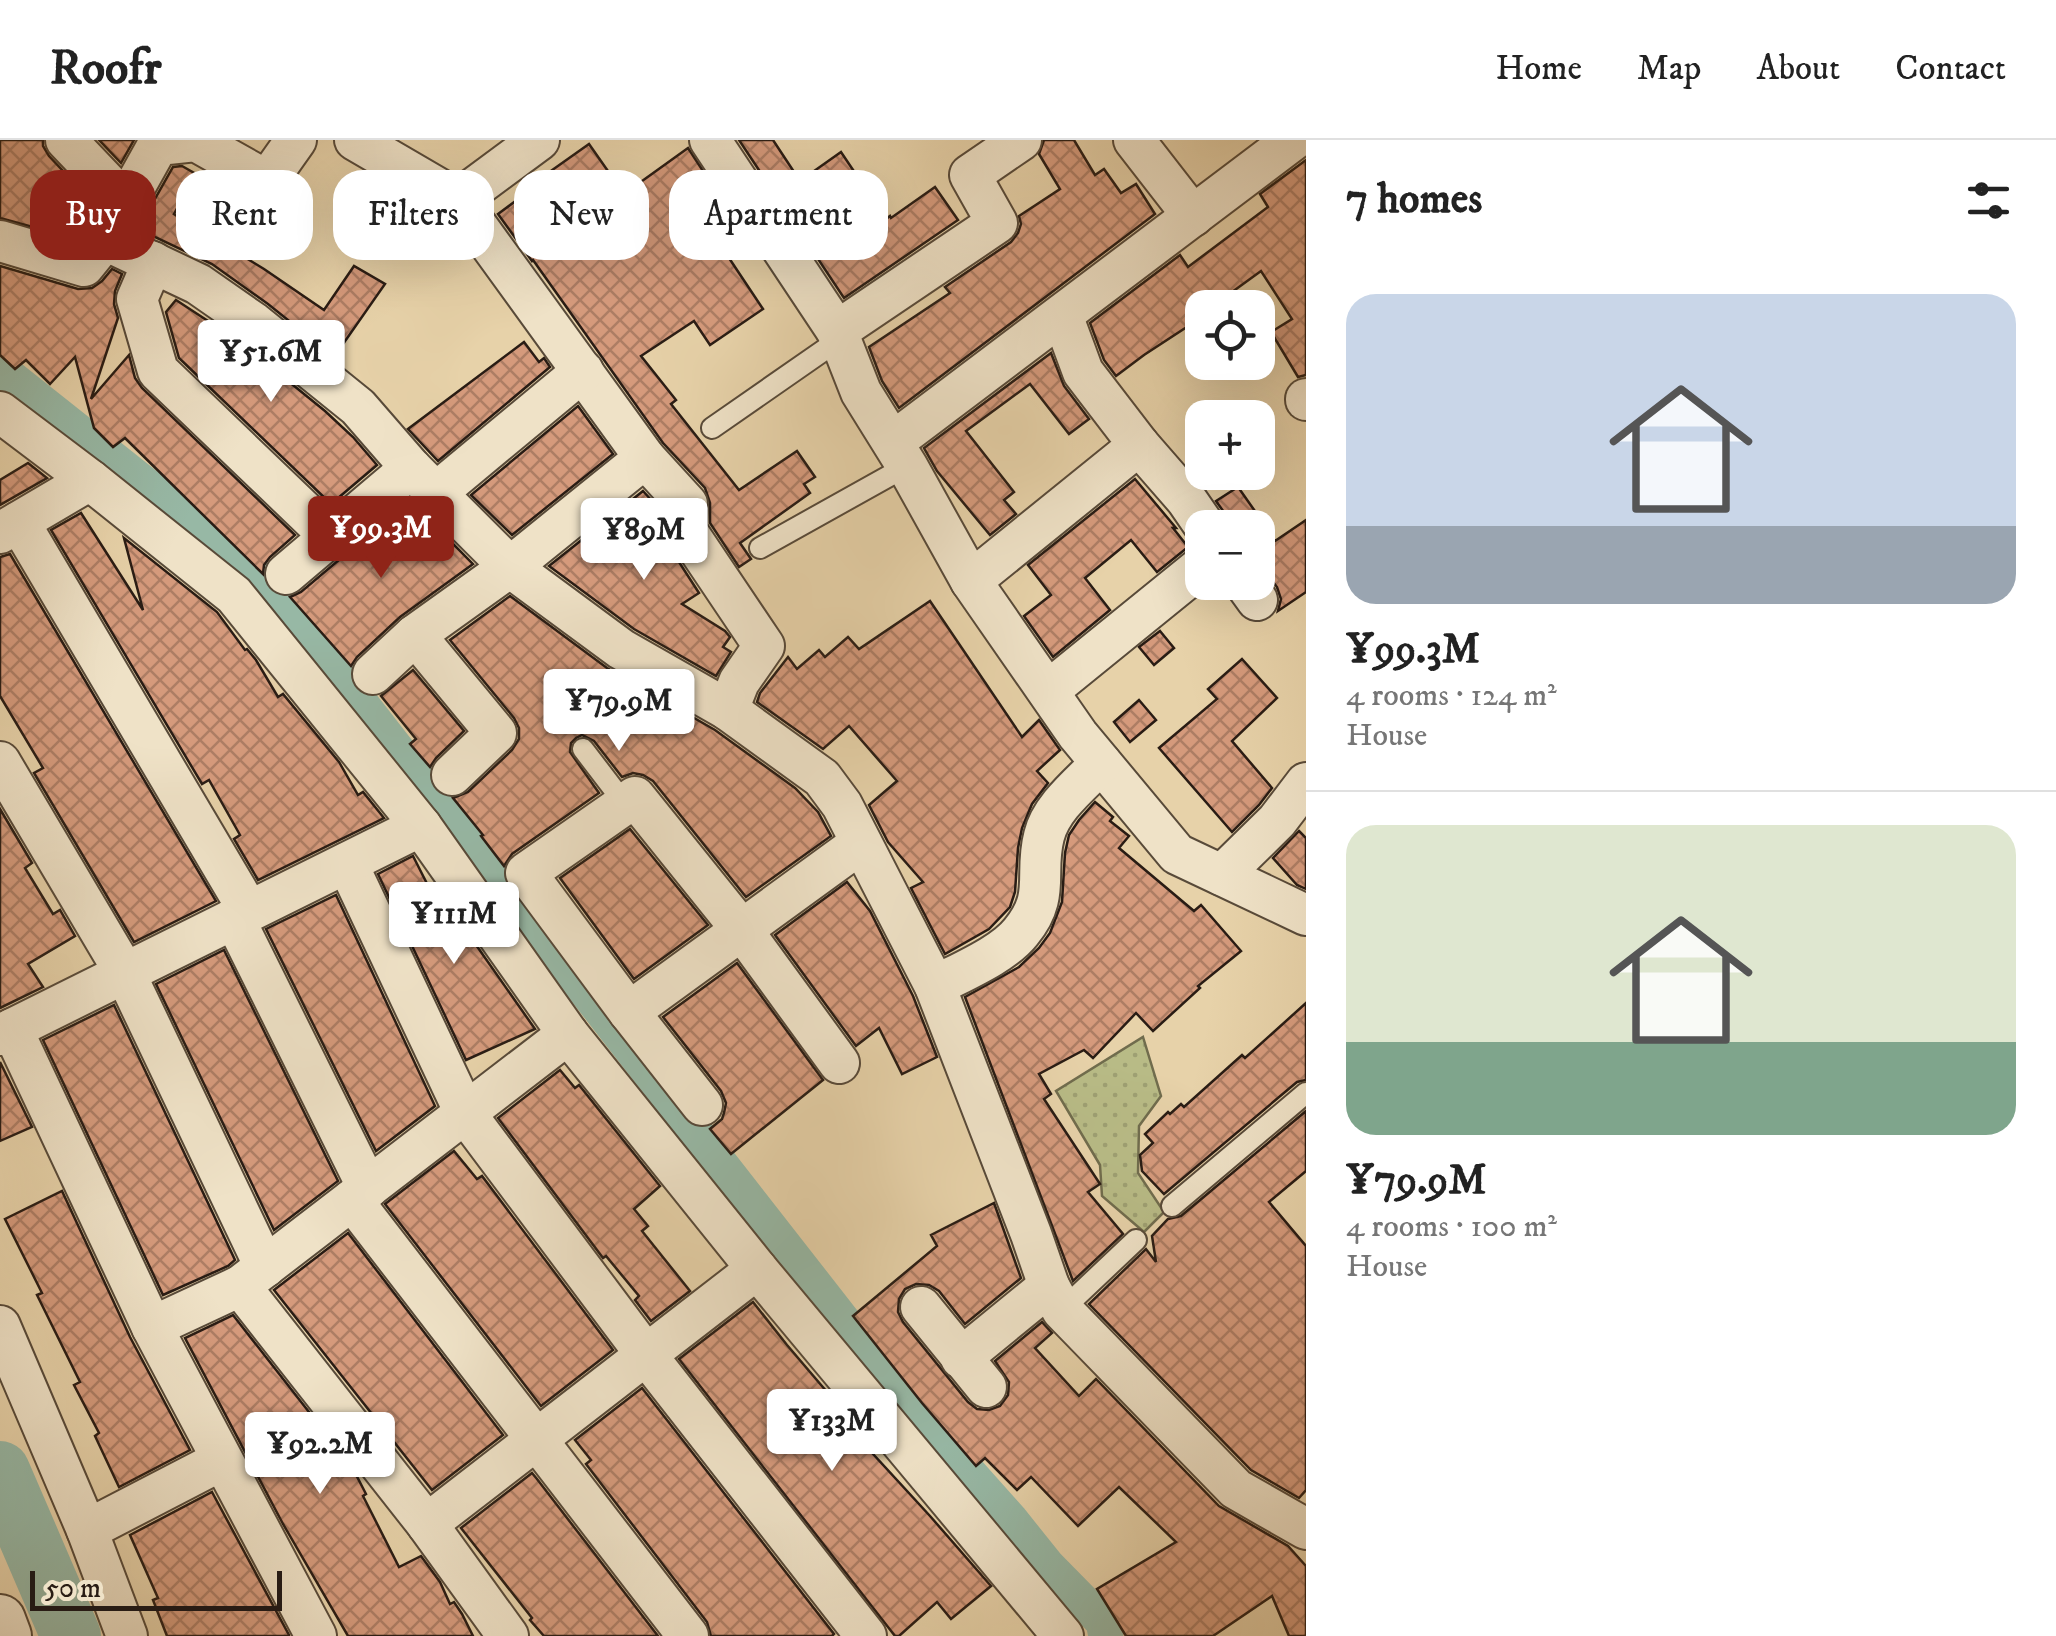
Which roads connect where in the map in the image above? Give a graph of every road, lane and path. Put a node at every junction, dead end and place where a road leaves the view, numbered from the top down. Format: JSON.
{"nodes":[{"id":1,"x":66,"y":140,"type":"edge"},
{"id":2,"x":296,"y":140,"type":"edge"},
{"id":3,"x":355,"y":140,"type":"edge"},
{"id":4,"x":539,"y":140,"type":"edge"},
{"id":5,"x":710,"y":140,"type":"edge"},
{"id":6,"x":1022,"y":140,"type":"edge"},
{"id":7,"x":1134,"y":140,"type":"edge"},
{"id":8,"x":1292,"y":140,"type":"edge"},
{"id":9,"x":156,"y":142,"type":"edge"},
{"id":10,"x":94,"y":170,"type":"edge"},
{"id":11,"x":142,"y":170,"type":"edge"},
{"id":12,"x":406,"y":170,"type":"edge"},
{"id":13,"x":494,"y":173,"type":"edge"},
{"id":14,"x":1193,"y":216,"type":"junction"},
{"id":15,"x":0,"y":241,"type":"edge"},
{"id":16,"x":494,"y":249,"type":"edge"},
{"id":17,"x":30,"y":250,"type":"edge"},
{"id":18,"x":64,"y":260,"type":"edge"},
{"id":19,"x":89,"y":260,"type":"edge"},
{"id":20,"x":149,"y":260,"type":"edge"},
{"id":21,"x":153,"y":262,"type":"junction"},
{"id":22,"x":1062,"y":315,"type":"junction"},
{"id":23,"x":838,"y":335,"type":"junction"},
{"id":24,"x":583,"y":371,"type":"junction"},
{"id":25,"x":0,"y":412,"type":"edge"},
{"id":26,"x":712,"y":428,"type":"dead end"},
{"id":27,"x":1140,"y":445,"type":"junction"},
{"id":28,"x":900,"y":454,"type":"junction"},
{"id":29,"x":645,"y":458,"type":"junction"},
{"id":30,"x":90,"y":480,"type":"junction"},
{"id":31,"x":424,"y":481,"type":"junction"},
{"id":32,"x":1194,"y":510,"type":"edge"},
{"id":33,"x":10,"y":528,"type":"edge"},
{"id":34,"x":331,"y":537,"type":"junction"},
{"id":35,"x":760,"y":548,"type":"dead end"},
{"id":36,"x":510,"y":567,"type":"junction"},
{"id":37,"x":286,"y":574,"type":"dead end"},
{"id":38,"x":1185,"y":580,"type":"edge"},
{"id":39,"x":971,"y":581,"type":"junction"},
{"id":40,"x":415,"y":635,"type":"junction"},
{"id":41,"x":372,"y":674,"type":"dead end"},
{"id":42,"x":1048,"y":692,"type":"junction"},
{"id":43,"x":728,"y":710,"type":"junction"},
{"id":44,"x":583,"y":749,"type":"dead end"},
{"id":45,"x":0,"y":762,"type":"edge"},
{"id":46,"x":1101,"y":763,"type":"junction"},
{"id":47,"x":452,"y":776,"type":"dead end"},
{"id":48,"x":1306,"y":783,"type":"edge"},
{"id":49,"x":625,"y":804,"type":"junction"},
{"id":50,"x":421,"y":826,"type":"junction"},
{"id":51,"x":861,"y":843,"type":"junction"},
{"id":52,"x":348,"y":863,"type":"junction"},
{"id":53,"x":1222,"y":875,"type":"junction"},
{"id":54,"x":242,"y":915,"type":"junction"},
{"id":55,"x":1306,"y":915,"type":"edge"},
{"id":56,"x":742,"y":930,"type":"junction"},
{"id":57,"x":125,"y":973,"type":"junction"},
{"id":58,"x":935,"y":986,"type":"junction"},
{"id":59,"x":629,"y":1012,"type":"junction"},
{"id":60,"x":6,"y":1032,"type":"edge"},
{"id":61,"x":568,"y":1034,"type":"junction"},
{"id":62,"x":839,"y":1063,"type":"dead end"},
{"id":63,"x":1306,"y":1093,"type":"edge"},
{"id":64,"x":702,"y":1105,"type":"dead end"},
{"id":65,"x":465,"y":1113,"type":"junction"},
{"id":66,"x":360,"y":1194,"type":"junction"},
{"id":67,"x":1172,"y":1206,"type":"dead end"},
{"id":68,"x":1136,"y":1240,"type":"dead end"},
{"id":69,"x":757,"y":1269,"type":"junction"},
{"id":70,"x":253,"y":1276,"type":"junction"},
{"id":71,"x":1055,"y":1298,"type":"junction"},
{"id":72,"x":921,"y":1307,"type":"dead end"},
{"id":73,"x":0,"y":1326,"type":"edge"},
{"id":74,"x":152,"y":1327,"type":"junction"},
{"id":75,"x":647,"y":1356,"type":"junction"},
{"id":76,"x":536,"y":1440,"type":"junction"},
{"id":77,"x":222,"y":1460,"type":"junction"},
{"id":78,"x":427,"y":1524,"type":"junction"},
{"id":79,"x":87,"y":1530,"type":"junction"},
{"id":80,"x":1306,"y":1530,"type":"edge"},
{"id":81,"x":0,"y":1620,"type":"edge"},
{"id":82,"x":6,"y":1636,"type":"edge"},
{"id":83,"x":127,"y":1636,"type":"edge"},
{"id":84,"x":316,"y":1636,"type":"edge"},
{"id":85,"x":508,"y":1636,"type":"edge"},
{"id":86,"x":688,"y":1636,"type":"edge"},
{"id":87,"x":866,"y":1636,"type":"edge"},
{"id":88,"x":1064,"y":1636,"type":"edge"}],
"edges":[{"from":1,"to":10,"type":"street"},
{"from":2,"to":9,"type":"street"},
{"from":3,"to":12,"type":"street"},
{"from":4,"to":13,"type":"street"},
{"from":5,"to":23,"type":"street"},
{"from":6,"to":23,"type":"street"},
{"from":7,"to":14,"type":"street"},
{"from":8,"to":14,"type":"street"},
{"from":9,"to":11,"type":"street"},
{"from":14,"to":22,"type":"street"},
{"from":15,"to":17,"type":"street"},
{"from":16,"to":24,"type":"street"},
{"from":18,"to":19,"type":"street"},
{"from":20,"to":21,"type":"street"},
{"from":21,"to":31,"type":"street"},
{"from":21,"to":34,"type":"street"},
{"from":22,"to":27,"type":"street"},
{"from":22,"to":28,"type":"street"},
{"from":23,"to":26,"type":"lane"},
{"from":23,"to":28,"type":"street"},
{"from":24,"to":29,"type":"street"},
{"from":24,"to":31,"type":"street"},
{"from":25,"to":30,"type":"street"},
{"from":27,"to":32,"type":"street"},
{"from":27,"to":39,"type":"street"},
{"from":28,"to":35,"type":"lane"},
{"from":28,"to":39,"type":"street"},
{"from":29,"to":36,"type":"street"},
{"from":29,"to":43,"type":"street"},
{"from":30,"to":33,"type":"street"},
{"from":30,"to":50,"type":"street"},
{"from":31,"to":34,"type":"street"},
{"from":31,"to":36,"type":"street"},
{"from":33,"to":54,"type":"street"},
{"from":34,"to":37,"type":"street"},
{"from":36,"to":40,"type":"street"},
{"from":36,"to":43,"type":"street"},
{"from":38,"to":42,"type":"street"},
{"from":39,"to":42,"type":"street"},
{"from":40,"to":41,"type":"street"},
{"from":40,"to":47,"type":"street"},
{"from":42,"to":46,"type":"street"},
{"from":43,"to":51,"type":"street"},
{"from":44,"to":49,"type":"lane"},
{"from":45,"to":57,"type":"street"},
{"from":46,"to":53,"type":"street"},
{"from":46,"to":58,"type":"street"},
{"from":48,"to":53,"type":"street"},
{"from":49,"to":56,"type":"street"},
{"from":49,"to":59,"type":"street"},
{"from":50,"to":52,"type":"street"},
{"from":50,"to":61,"type":"street"},
{"from":51,"to":56,"type":"street"},
{"from":51,"to":58,"type":"street"},
{"from":52,"to":54,"type":"street"},
{"from":52,"to":65,"type":"street"},
{"from":53,"to":55,"type":"street"},
{"from":54,"to":57,"type":"street"},
{"from":54,"to":66,"type":"street"},
{"from":56,"to":59,"type":"street"},
{"from":56,"to":62,"type":"street"},
{"from":57,"to":60,"type":"street"},
{"from":57,"to":70,"type":"street"},
{"from":58,"to":71,"type":"street"},
{"from":59,"to":64,"type":"street"},
{"from":60,"to":74,"type":"street"},
{"from":61,"to":65,"type":"street"},
{"from":61,"to":69,"type":"street"},
{"from":63,"to":67,"type":"lane"},
{"from":65,"to":66,"type":"street"},
{"from":65,"to":75,"type":"street"},
{"from":66,"to":70,"type":"street"},
{"from":66,"to":76,"type":"street"},
{"from":68,"to":71,"type":"lane"},
{"from":69,"to":75,"type":"street"},
{"from":69,"to":88,"type":"street"},
{"from":70,"to":74,"type":"street"},
{"from":70,"to":78,"type":"street"},
{"from":71,"to":72,"type":"street"},
{"from":71,"to":80,"type":"street"},
{"from":73,"to":79,"type":"street"},
{"from":74,"to":77,"type":"street"},
{"from":75,"to":76,"type":"street"},
{"from":75,"to":87,"type":"street"},
{"from":76,"to":78,"type":"street"},
{"from":76,"to":86,"type":"street"},
{"from":77,"to":79,"type":"street"},
{"from":77,"to":84,"type":"street"},
{"from":78,"to":85,"type":"street"},
{"from":79,"to":83,"type":"street"},
{"from":81,"to":82,"type":"street"}]}
